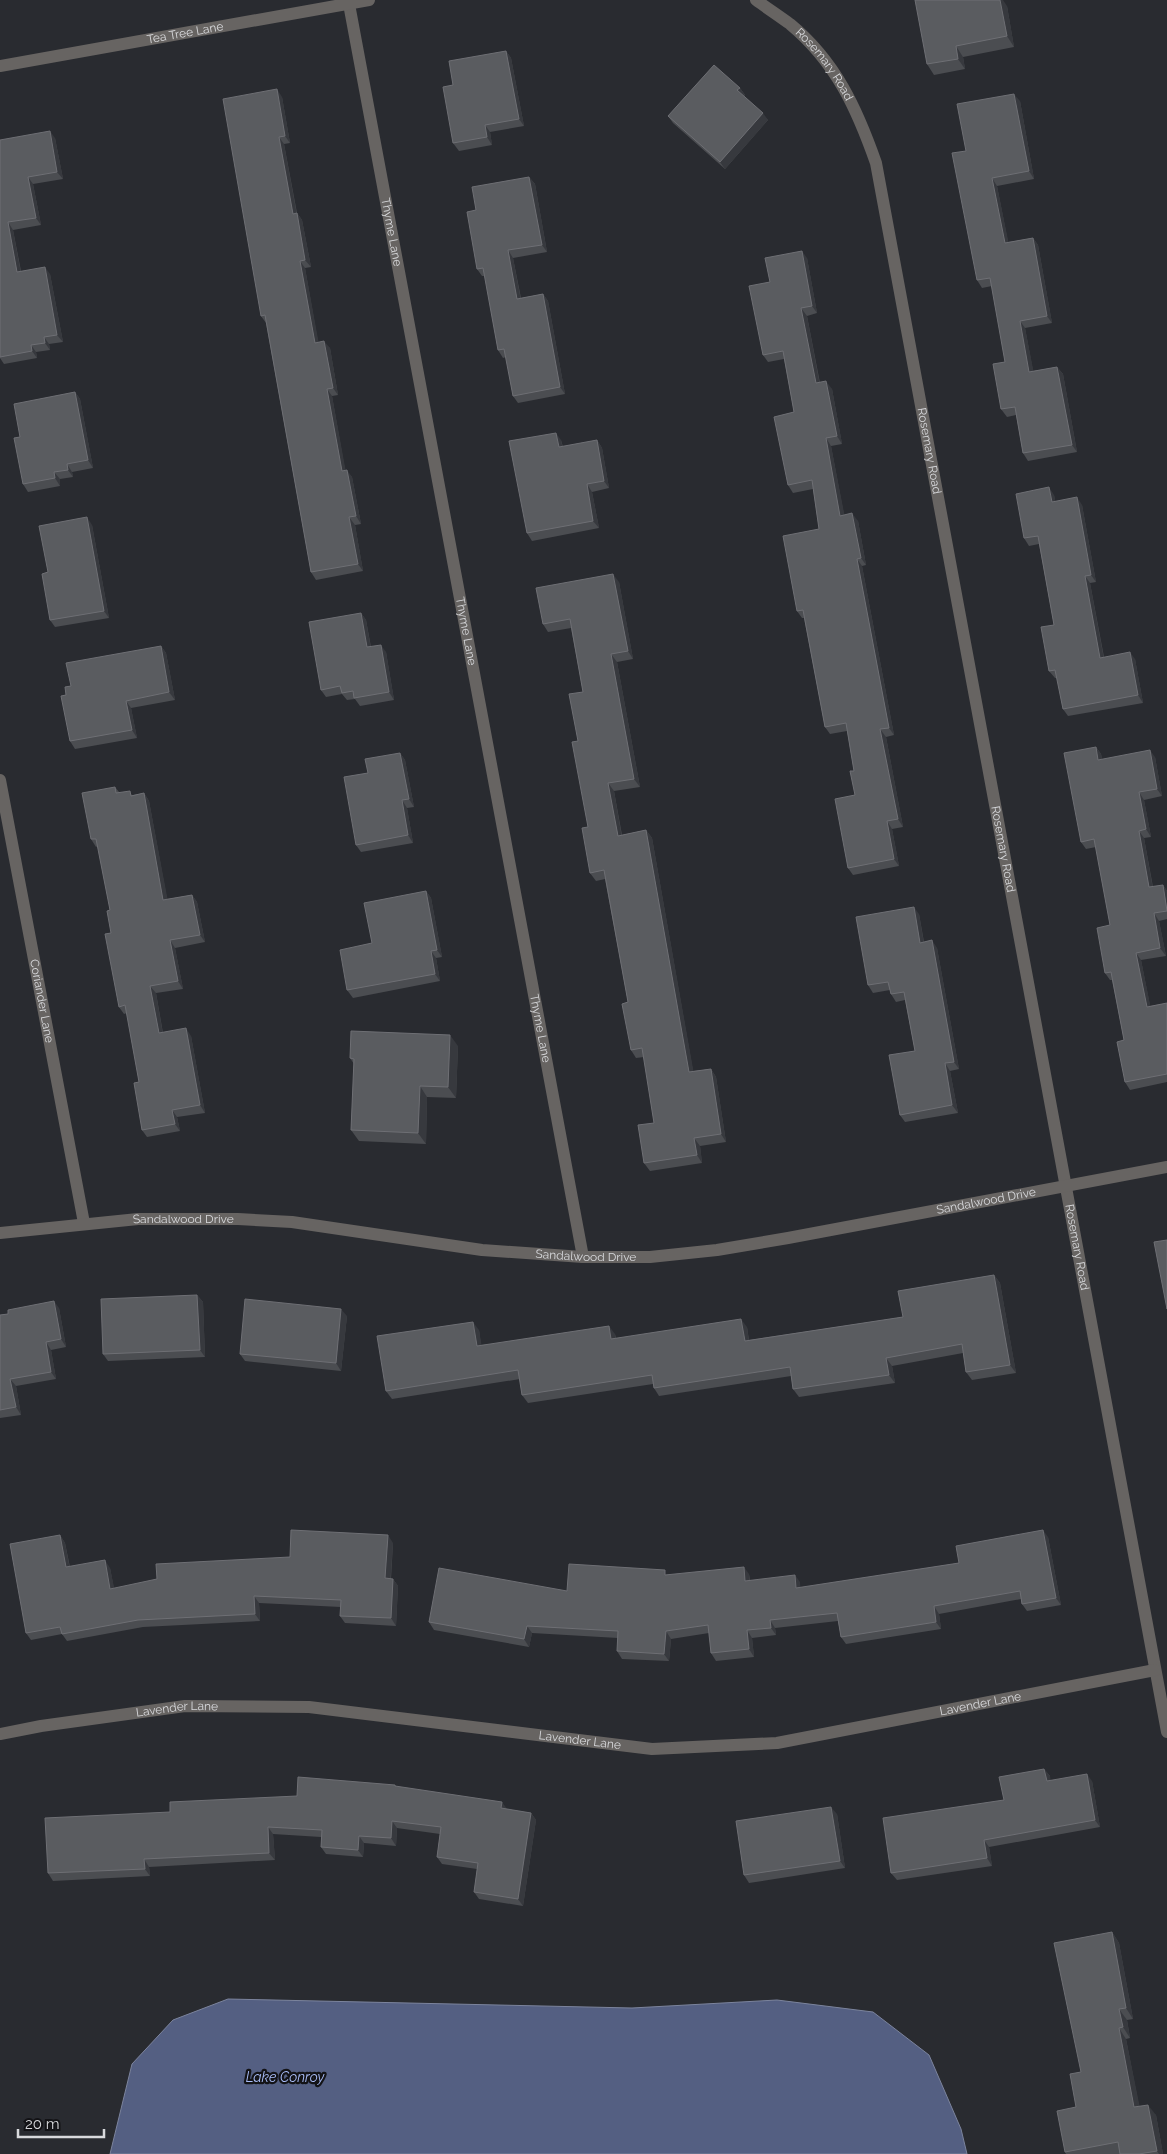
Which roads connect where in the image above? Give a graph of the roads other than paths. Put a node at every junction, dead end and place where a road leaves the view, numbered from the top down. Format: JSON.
{"nodes":[{"id":1,"x":369,"y":0,"type":"edge"},
{"id":2,"x":761,"y":2,"type":"edge"},
{"id":3,"x":349,"y":4,"type":"junction"},
{"id":4,"x":0,"y":66,"type":"edge"},
{"id":5,"x":0,"y":780,"type":"edge"},
{"id":6,"x":1167,"y":1167,"type":"edge"},
{"id":7,"x":1066,"y":1186,"type":"junction"},
{"id":8,"x":84,"y":1223,"type":"junction"},
{"id":9,"x":0,"y":1233,"type":"edge"},
{"id":10,"x":583,"y":1257,"type":"junction"},
{"id":11,"x":1155,"y":1670,"type":"junction"},
{"id":12,"x":1167,"y":1732,"type":"edge"},
{"id":13,"x":0,"y":1734,"type":"edge"}],
"edges":[{"from":1,"to":3,"type":"street","name":"Tea Tree Lane"},
{"from":2,"to":7,"type":"street","name":"Rosemary Road"},
{"from":3,"to":4,"type":"street","name":"Tea Tree Lane"},
{"from":3,"to":10,"type":"street","name":"Thyme Lane"},
{"from":5,"to":8,"type":"street","name":"Coriander Lane"},
{"from":6,"to":7,"type":"street","name":"Sandalwood Drive"},
{"from":7,"to":10,"type":"street","name":"Sandalwood Drive"},
{"from":7,"to":11,"type":"street","name":"Rosemary Road"},
{"from":8,"to":9,"type":"street","name":"Sandalwood Drive"},
{"from":8,"to":10,"type":"street","name":"Sandalwood Drive"},
{"from":11,"to":12,"type":"street","name":"Rosemary Road"},
{"from":11,"to":13,"type":"street","name":"Lavender Lane"}]}
